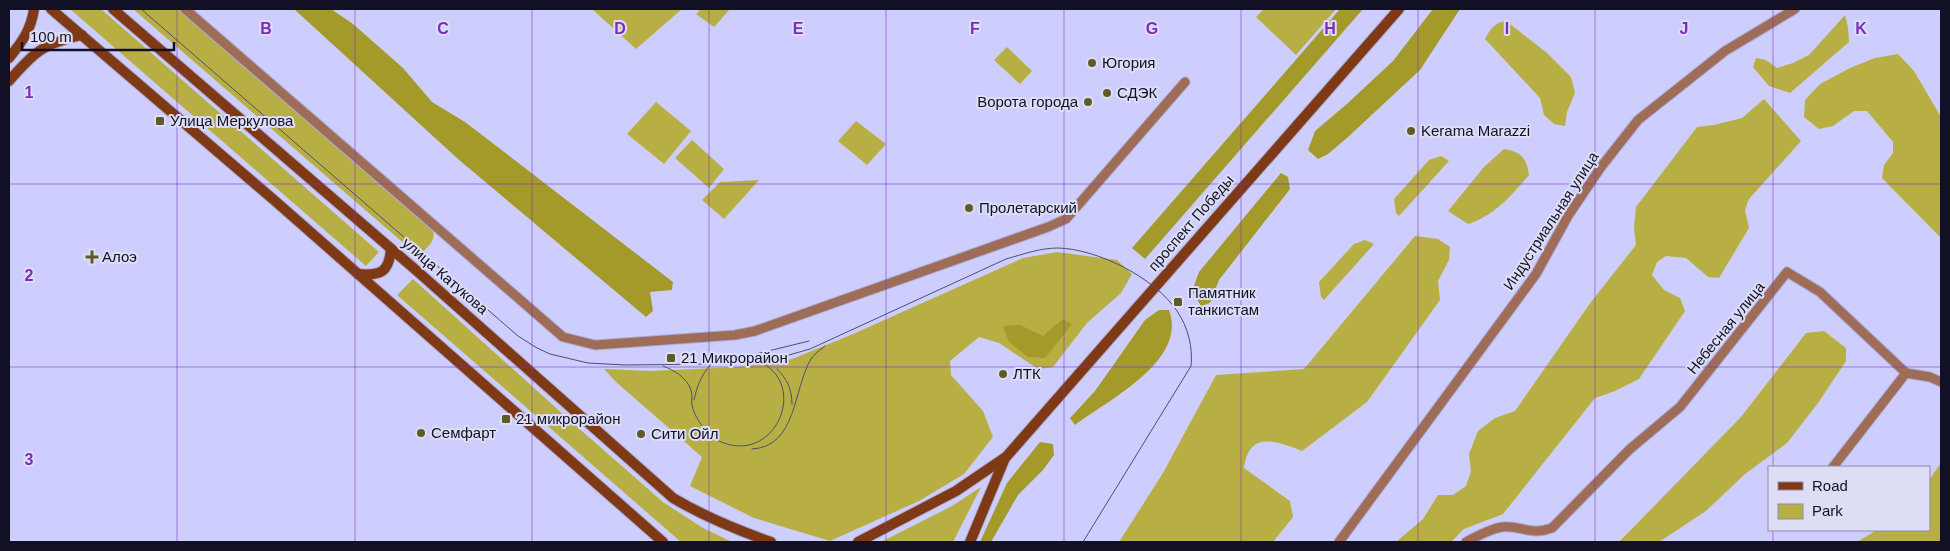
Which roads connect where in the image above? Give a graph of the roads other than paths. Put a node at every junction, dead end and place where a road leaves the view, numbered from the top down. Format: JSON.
{"nodes":[{"id":1,"x":34,"y":9,"type":"edge"},
{"id":2,"x":51,"y":9,"type":"edge"},
{"id":3,"x":113,"y":9,"type":"edge"},
{"id":4,"x":185,"y":9,"type":"edge"},
{"id":5,"x":1399,"y":9,"type":"edge"},
{"id":6,"x":1795,"y":9,"type":"edge"},
{"id":7,"x":82,"y":35,"type":"junction"},
{"id":8,"x":9,"y":58,"type":"edge"},
{"id":9,"x":9,"y":81,"type":"edge"},
{"id":10,"x":1186,"y":82,"type":"dead end"},
{"id":11,"x":391,"y":249,"type":"junction"},
{"id":12,"x":358,"y":274,"type":"junction"},
{"id":13,"x":1906,"y":373,"type":"junction"},
{"id":14,"x":1941,"y":382,"type":"edge"},
{"id":15,"x":1006,"y":457,"type":"junction"},
{"id":16,"x":1834,"y":466,"type":"edge"},
{"id":17,"x":663,"y":542,"type":"edge"},
{"id":18,"x":771,"y":542,"type":"edge"},
{"id":19,"x":858,"y":542,"type":"edge"},
{"id":20,"x":970,"y":542,"type":"edge"},
{"id":21,"x":1338,"y":542,"type":"edge"},
{"id":22,"x":1466,"y":542,"type":"edge"}],
"edges":[{"from":1,"to":8,"type":"main road"},
{"from":2,"to":7,"type":"main road"},
{"from":3,"to":11,"type":"main road","name":"улица Катукова"},
{"from":4,"to":10,"type":"street"},
{"from":5,"to":15,"type":"main road","name":"проспект Победы"},
{"from":6,"to":21,"type":"street","name":"Индустриальная улица"},
{"from":7,"to":9,"type":"main road"},
{"from":7,"to":12,"type":"main road"},
{"from":11,"to":12,"type":"main road"},
{"from":11,"to":18,"type":"main road","name":"улица Катукова"},
{"from":12,"to":17,"type":"main road"},
{"from":13,"to":14,"type":"street"},
{"from":13,"to":16,"type":"street"},
{"from":13,"to":22,"type":"street","name":"Небесная улица"},
{"from":15,"to":19,"type":"main road"},
{"from":15,"to":20,"type":"main road"}]}
